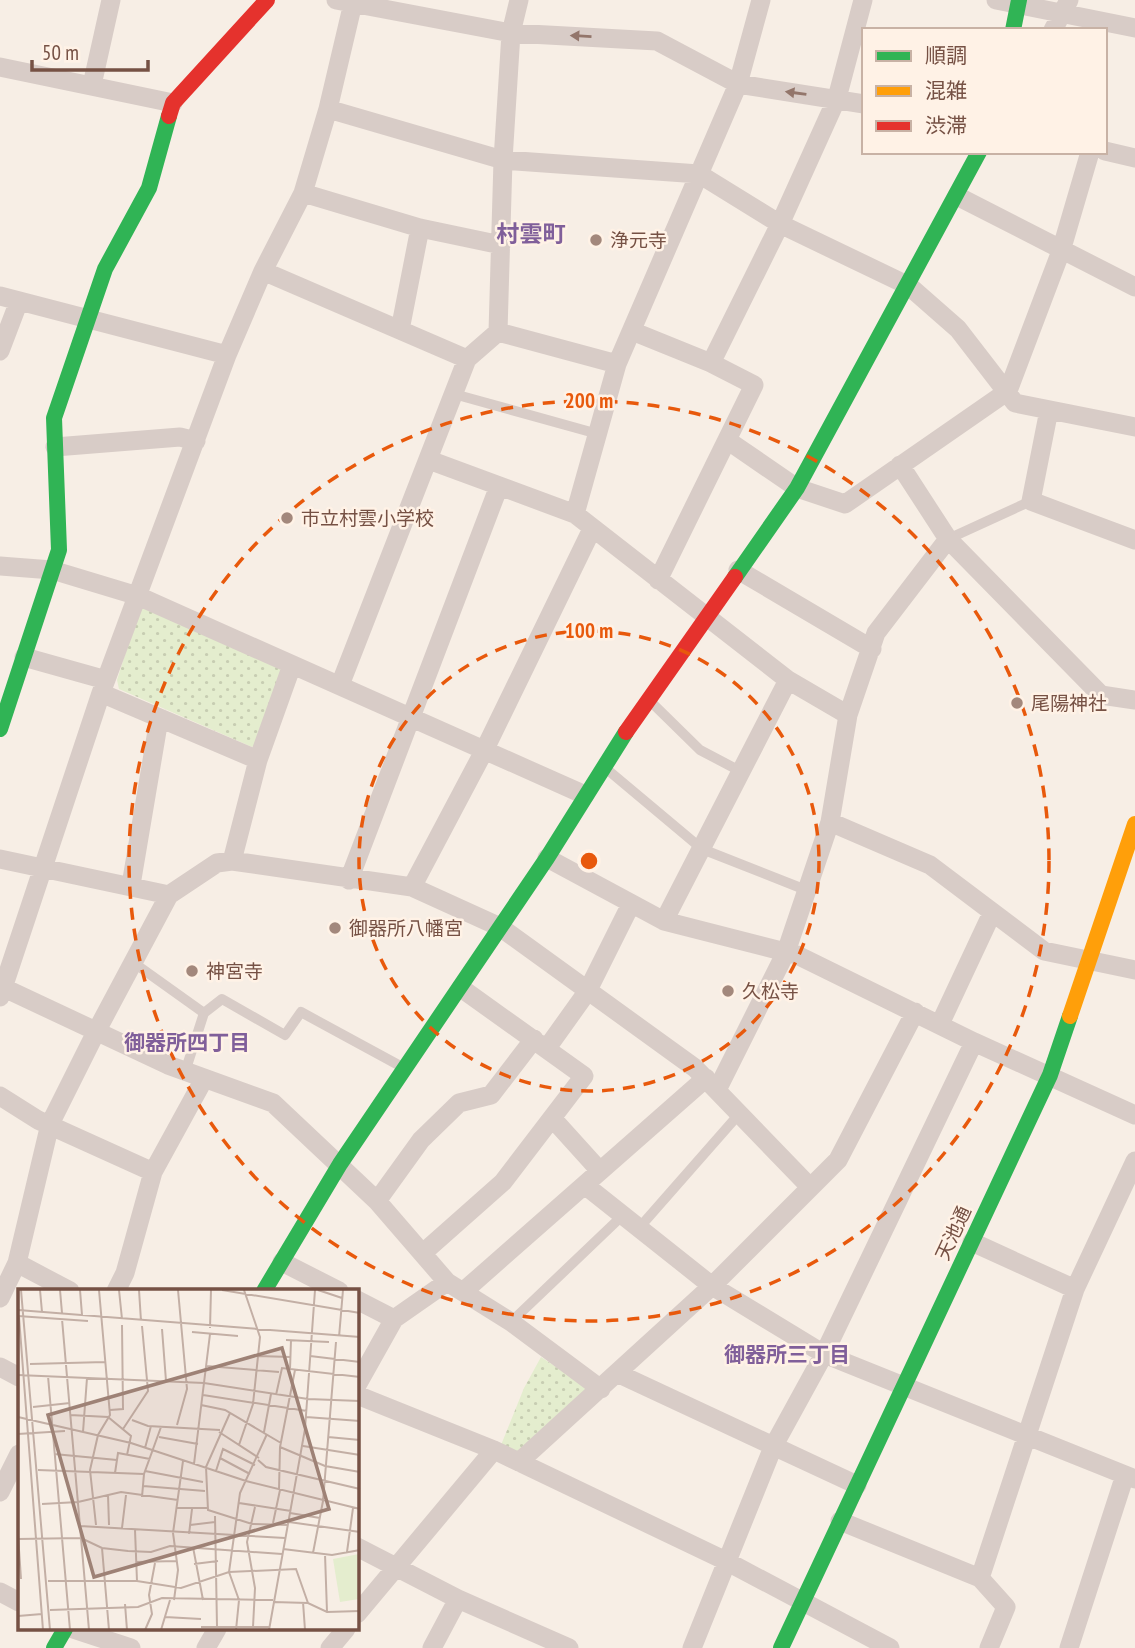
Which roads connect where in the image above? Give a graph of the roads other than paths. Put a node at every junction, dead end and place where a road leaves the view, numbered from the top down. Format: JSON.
{"nodes":[{"id":1,"x":111,"y":0,"type":"edge"},
{"id":2,"x":267,"y":0,"type":"edge"},
{"id":3,"x":519,"y":0,"type":"edge"},
{"id":4,"x":761,"y":0,"type":"edge"},
{"id":5,"x":863,"y":0,"type":"edge"},
{"id":6,"x":996,"y":0,"type":"edge"},
{"id":7,"x":344,"y":2,"type":"edge"},
{"id":8,"x":1019,"y":3,"type":"edge"},
{"id":9,"x":1062,"y":14,"type":"edge"},
{"id":10,"x":1013,"y":28,"type":"edge"},
{"id":11,"x":1135,"y":28,"type":"edge"},
{"id":12,"x":511,"y":33,"type":"junction"},
{"id":13,"x":0,"y":67,"type":"edge"},
{"id":14,"x":738,"y":84,"type":"junction"},
{"id":15,"x":92,"y":85,"type":"junction"},
{"id":16,"x":837,"y":99,"type":"junction"},
{"id":17,"x":173,"y":103,"type":"junction"},
{"id":18,"x":862,"y":104,"type":"edge"},
{"id":19,"x":328,"y":109,"type":"junction"},
{"id":20,"x":1107,"y":151,"type":"edge"},
{"id":21,"x":978,"y":154,"type":"edge"},
{"id":22,"x":1089,"y":154,"type":"edge"},
{"id":23,"x":1135,"y":158,"type":"edge"},
{"id":24,"x":503,"y":160,"type":"junction"},
{"id":25,"x":699,"y":174,"type":"junction"},
{"id":26,"x":303,"y":193,"type":"junction"},
{"id":27,"x":957,"y":196,"type":"junction"},
{"id":28,"x":780,"y":224,"type":"junction"},
{"id":29,"x":420,"y":228,"type":"junction"},
{"id":30,"x":501,"y":245,"type":"junction"},
{"id":31,"x":1060,"y":251,"type":"junction"},
{"id":32,"x":263,"y":271,"type":"junction"},
{"id":33,"x":909,"y":286,"type":"junction"},
{"id":34,"x":1135,"y":287,"type":"edge"},
{"id":35,"x":9,"y":299,"type":"edge"},
{"id":36,"x":89,"y":319,"type":"junction"},
{"id":37,"x":400,"y":330,"type":"junction"},
{"id":38,"x":632,"y":331,"type":"junction"},
{"id":39,"x":498,"y":332,"type":"junction"},
{"id":40,"x":0,"y":351,"type":"edge"},
{"id":41,"x":227,"y":355,"type":"junction"},
{"id":42,"x":467,"y":359,"type":"junction"},
{"id":43,"x":711,"y":363,"type":"junction"},
{"id":44,"x":617,"y":364,"type":"junction"},
{"id":45,"x":1008,"y":391,"type":"junction"},
{"id":46,"x":454,"y":394,"type":"junction"},
{"id":47,"x":1049,"y":410,"type":"junction"},
{"id":48,"x":1135,"y":427,"type":"edge"},
{"id":49,"x":598,"y":435,"type":"junction"},
{"id":50,"x":727,"y":440,"type":"junction"},
{"id":51,"x":197,"y":441,"type":"junction"},
{"id":52,"x":55,"y":447,"type":"junction"},
{"id":53,"x":429,"y":460,"type":"junction"},
{"id":54,"x":900,"y":465,"type":"junction"},
{"id":55,"x":499,"y":486,"type":"junction"},
{"id":56,"x":797,"y":488,"type":"junction"},
{"id":57,"x":1031,"y":501,"type":"junction"},
{"id":58,"x":575,"y":514,"type":"junction"},
{"id":59,"x":592,"y":529,"type":"junction"},
{"id":60,"x":948,"y":539,"type":"junction"},
{"id":61,"x":1135,"y":540,"type":"edge"},
{"id":62,"x":0,"y":566,"type":"edge"},
{"id":63,"x":52,"y":570,"type":"junction"},
{"id":64,"x":738,"y":570,"type":"junction"},
{"id":65,"x":658,"y":580,"type":"junction"},
{"id":66,"x":138,"y":596,"type":"junction"},
{"id":67,"x":705,"y":616,"type":"junction"},
{"id":68,"x":872,"y":649,"type":"junction"},
{"id":69,"x":24,"y":657,"type":"junction"},
{"id":70,"x":292,"y":666,"type":"junction"},
{"id":71,"x":788,"y":680,"type":"junction"},
{"id":72,"x":340,"y":685,"type":"junction"},
{"id":73,"x":104,"y":687,"type":"junction"},
{"id":74,"x":6,"y":694,"type":"edge"},
{"id":75,"x":648,"y":699,"type":"junction"},
{"id":76,"x":1135,"y":700,"type":"edge"},
{"id":77,"x":848,"y":715,"type":"junction"},
{"id":78,"x":159,"y":719,"type":"junction"},
{"id":79,"x":412,"y":720,"type":"junction"},
{"id":80,"x":0,"y":729,"type":"edge"},
{"id":81,"x":484,"y":751,"type":"junction"},
{"id":82,"x":258,"y":760,"type":"junction"},
{"id":83,"x":602,"y":765,"type":"junction"},
{"id":84,"x":740,"y":771,"type":"junction"},
{"id":85,"x":585,"y":795,"type":"junction"},
{"id":86,"x":830,"y":822,"type":"junction"},
{"id":87,"x":1134,"y":830,"type":"edge"},
{"id":88,"x":702,"y":849,"type":"junction"},
{"id":89,"x":547,"y":858,"type":"junction"},
{"id":90,"x":0,"y":859,"type":"edge"},
{"id":91,"x":232,"y":861,"type":"junction"},
{"id":92,"x":43,"y":868,"type":"junction"},
{"id":93,"x":349,"y":880,"type":"junction"},
{"id":94,"x":131,"y":885,"type":"junction"},
{"id":95,"x":412,"y":887,"type":"junction"},
{"id":96,"x":806,"y":890,"type":"junction"},
{"id":97,"x":169,"y":895,"type":"junction"},
{"id":98,"x":631,"y":904,"type":"junction"},
{"id":99,"x":992,"y":913,"type":"junction"},
{"id":100,"x":664,"y":921,"type":"junction"},
{"id":101,"x":500,"y":927,"type":"junction"},
{"id":102,"x":786,"y":952,"type":"junction"},
{"id":103,"x":1089,"y":961,"type":"junction"},
{"id":104,"x":134,"y":962,"type":"junction"},
{"id":105,"x":1135,"y":970,"type":"edge"},
{"id":106,"x":461,"y":988,"type":"junction"},
{"id":107,"x":1,"y":990,"type":"edge"},
{"id":108,"x":587,"y":992,"type":"junction"},
{"id":109,"x":915,"y":1012,"type":"junction"},
{"id":110,"x":204,"y":1013,"type":"junction"},
{"id":111,"x":940,"y":1024,"type":"junction"},
{"id":112,"x":96,"y":1032,"type":"junction"},
{"id":113,"x":974,"y":1042,"type":"junction"},
{"id":114,"x":541,"y":1044,"type":"junction"},
{"id":115,"x":404,"y":1068,"type":"junction"},
{"id":116,"x":185,"y":1072,"type":"junction"},
{"id":117,"x":1050,"y":1075,"type":"junction"},
{"id":118,"x":204,"y":1079,"type":"junction"},
{"id":119,"x":712,"y":1083,"type":"junction"},
{"id":120,"x":0,"y":1096,"type":"edge"},
{"id":121,"x":741,"y":1113,"type":"junction"},
{"id":122,"x":1135,"y":1115,"type":"edge"},
{"id":123,"x":553,"y":1119,"type":"junction"},
{"id":124,"x":50,"y":1125,"type":"junction"},
{"id":125,"x":1135,"y":1161,"type":"edge"},
{"id":126,"x":340,"y":1164,"type":"junction"},
{"id":127,"x":600,"y":1171,"type":"junction"},
{"id":128,"x":153,"y":1172,"type":"junction"},
{"id":129,"x":586,"y":1186,"type":"junction"},
{"id":130,"x":810,"y":1187,"type":"junction"},
{"id":131,"x":377,"y":1201,"type":"junction"},
{"id":132,"x":622,"y":1216,"type":"junction"},
{"id":133,"x":639,"y":1228,"type":"junction"},
{"id":134,"x":972,"y":1242,"type":"junction"},
{"id":135,"x":424,"y":1252,"type":"junction"},
{"id":136,"x":282,"y":1262,"type":"junction"},
{"id":137,"x":17,"y":1263,"type":"junction"},
{"id":138,"x":456,"y":1286,"type":"junction"},
{"id":139,"x":712,"y":1286,"type":"junction"},
{"id":140,"x":66,"y":1289,"type":"edge"},
{"id":141,"x":117,"y":1289,"type":"edge"},
{"id":142,"x":265,"y":1289,"type":"edge"},
{"id":143,"x":335,"y":1289,"type":"edge"},
{"id":144,"x":1075,"y":1289,"type":"junction"},
{"id":145,"x":0,"y":1298,"type":"edge"},
{"id":146,"x":359,"y":1301,"type":"edge"},
{"id":147,"x":394,"y":1319,"type":"junction"},
{"id":148,"x":511,"y":1322,"type":"junction"},
{"id":149,"x":824,"y":1354,"type":"junction"},
{"id":150,"x":0,"y":1367,"type":"edge"},
{"id":151,"x":619,"y":1374,"type":"junction"},
{"id":152,"x":18,"y":1376,"type":"edge"},
{"id":153,"x":359,"y":1381,"type":"edge"},
{"id":154,"x":903,"y":1388,"type":"junction"},
{"id":155,"x":601,"y":1389,"type":"junction"},
{"id":156,"x":359,"y":1396,"type":"edge"},
{"id":157,"x":1026,"y":1436,"type":"junction"},
{"id":158,"x":773,"y":1447,"type":"junction"},
{"id":159,"x":494,"y":1450,"type":"junction"},
{"id":160,"x":18,"y":1456,"type":"edge"},
{"id":161,"x":519,"y":1462,"type":"junction"},
{"id":162,"x":1130,"y":1477,"type":"edge"},
{"id":163,"x":857,"y":1485,"type":"junction"},
{"id":164,"x":0,"y":1492,"type":"edge"},
{"id":165,"x":839,"y":1521,"type":"junction"},
{"id":166,"x":359,"y":1548,"type":"edge"},
{"id":167,"x":726,"y":1561,"type":"junction"},
{"id":168,"x":395,"y":1566,"type":"junction"},
{"id":169,"x":980,"y":1578,"type":"junction"},
{"id":170,"x":0,"y":1592,"type":"edge"},
{"id":171,"x":458,"y":1599,"type":"junction"},
{"id":172,"x":18,"y":1601,"type":"edge"},
{"id":173,"x":800,"y":1603,"type":"junction"},
{"id":174,"x":359,"y":1611,"type":"edge"},
{"id":175,"x":64,"y":1630,"type":"edge"},
{"id":176,"x":76,"y":1630,"type":"edge"},
{"id":177,"x":216,"y":1630,"type":"edge"},
{"id":178,"x":345,"y":1630,"type":"edge"},
{"id":179,"x":54,"y":1648,"type":"edge"},
{"id":180,"x":131,"y":1648,"type":"edge"},
{"id":181,"x":206,"y":1648,"type":"edge"},
{"id":182,"x":330,"y":1648,"type":"edge"},
{"id":183,"x":432,"y":1648,"type":"edge"},
{"id":184,"x":569,"y":1648,"type":"edge"},
{"id":185,"x":692,"y":1648,"type":"edge"},
{"id":186,"x":781,"y":1648,"type":"edge"},
{"id":187,"x":890,"y":1648,"type":"edge"},
{"id":188,"x":989,"y":1648,"type":"edge"},
{"id":189,"x":1069,"y":1648,"type":"edge"}],
"edges":[{"from":1,"to":15,"type":"street"},
{"from":2,"to":17,"type":"street"},
{"from":3,"to":12,"type":"street"},
{"from":4,"to":14,"type":"street"},
{"from":5,"to":16,"type":"street"},
{"from":6,"to":8,"type":"street"},
{"from":7,"to":12,"type":"street"},
{"from":7,"to":19,"type":"street"},
{"from":8,"to":9,"type":"street"},
{"from":8,"to":10,"type":"street"},
{"from":9,"to":11,"type":"street"},
{"from":14,"to":12,"type":"street","one_way":true},
{"from":12,"to":24,"type":"street"},
{"from":13,"to":15,"type":"street"},
{"from":16,"to":14,"type":"street","one_way":true},
{"from":14,"to":25,"type":"street"},
{"from":15,"to":17,"type":"street"},
{"from":16,"to":18,"type":"street"},
{"from":16,"to":28,"type":"street"},
{"from":17,"to":36,"type":"street"},
{"from":19,"to":24,"type":"street"},
{"from":19,"to":26,"type":"street"},
{"from":20,"to":23,"type":"street"},
{"from":21,"to":27,"type":"street"},
{"from":22,"to":31,"type":"street"},
{"from":24,"to":25,"type":"street"},
{"from":24,"to":30,"type":"street"},
{"from":25,"to":28,"type":"street"},
{"from":25,"to":38,"type":"street"},
{"from":26,"to":29,"type":"street"},
{"from":26,"to":32,"type":"street"},
{"from":27,"to":31,"type":"street"},
{"from":27,"to":33,"type":"street"},
{"from":28,"to":33,"type":"street"},
{"from":28,"to":43,"type":"street"},
{"from":29,"to":30,"type":"street"},
{"from":29,"to":37,"type":"street"},
{"from":30,"to":39,"type":"street"},
{"from":31,"to":34,"type":"street"},
{"from":31,"to":45,"type":"street"},
{"from":32,"to":37,"type":"street"},
{"from":32,"to":41,"type":"street"},
{"from":33,"to":45,"type":"street"},
{"from":33,"to":56,"type":"street"},
{"from":35,"to":36,"type":"street"},
{"from":35,"to":40,"type":"street"},
{"from":36,"to":41,"type":"street"},
{"from":36,"to":52,"type":"street"},
{"from":37,"to":42,"type":"street"},
{"from":38,"to":43,"type":"street"},
{"from":38,"to":44,"type":"street"},
{"from":39,"to":42,"type":"street"},
{"from":39,"to":44,"type":"street"},
{"from":41,"to":51,"type":"street"},
{"from":42,"to":46,"type":"street"},
{"from":43,"to":50,"type":"street"},
{"from":44,"to":49,"type":"street"},
{"from":45,"to":47,"type":"street"},
{"from":45,"to":54,"type":"street"},
{"from":46,"to":49,"type":"lane"},
{"from":46,"to":53,"type":"street"},
{"from":47,"to":48,"type":"street"},
{"from":47,"to":57,"type":"street"},
{"from":49,"to":58,"type":"street"},
{"from":50,"to":56,"type":"street"},
{"from":50,"to":65,"type":"street"},
{"from":51,"to":52,"type":"street"},
{"from":51,"to":66,"type":"street"},
{"from":52,"to":63,"type":"street"},
{"from":53,"to":55,"type":"street"},
{"from":53,"to":72,"type":"street"},
{"from":54,"to":56,"type":"street"},
{"from":54,"to":60,"type":"street"},
{"from":55,"to":58,"type":"street"},
{"from":55,"to":79,"type":"street"},
{"from":56,"to":64,"type":"street"},
{"from":57,"to":60,"type":"lane"},
{"from":57,"to":61,"type":"street"},
{"from":58,"to":59,"type":"street"},
{"from":59,"to":65,"type":"street"},
{"from":59,"to":81,"type":"street"},
{"from":60,"to":68,"type":"street"},
{"from":60,"to":76,"type":"street"},
{"from":62,"to":63,"type":"street"},
{"from":63,"to":66,"type":"street"},
{"from":63,"to":69,"type":"street"},
{"from":64,"to":67,"type":"street"},
{"from":64,"to":68,"type":"street"},
{"from":65,"to":67,"type":"street"},
{"from":66,"to":70,"type":"street"},
{"from":66,"to":73,"type":"street"},
{"from":67,"to":71,"type":"street"},
{"from":67,"to":75,"type":"street"},
{"from":68,"to":77,"type":"street"},
{"from":69,"to":73,"type":"street"},
{"from":69,"to":74,"type":"street"},
{"from":70,"to":72,"type":"street"},
{"from":70,"to":82,"type":"street"},
{"from":71,"to":77,"type":"street"},
{"from":71,"to":84,"type":"street"},
{"from":72,"to":79,"type":"street"},
{"from":73,"to":78,"type":"street"},
{"from":73,"to":92,"type":"street"},
{"from":74,"to":80,"type":"street"},
{"from":75,"to":83,"type":"street"},
{"from":75,"to":84,"type":"lane"},
{"from":77,"to":86,"type":"street"},
{"from":78,"to":82,"type":"street"},
{"from":78,"to":94,"type":"street"},
{"from":79,"to":81,"type":"street"},
{"from":79,"to":93,"type":"street"},
{"from":81,"to":85,"type":"street"},
{"from":81,"to":95,"type":"street"},
{"from":82,"to":91,"type":"street"},
{"from":83,"to":85,"type":"street"},
{"from":83,"to":88,"type":"lane"},
{"from":84,"to":88,"type":"street"},
{"from":85,"to":89,"type":"street"},
{"from":86,"to":96,"type":"street"},
{"from":86,"to":99,"type":"street"},
{"from":87,"to":103,"type":"street","name":"天池通"},
{"from":88,"to":96,"type":"lane"},
{"from":88,"to":100,"type":"street"},
{"from":89,"to":98,"type":"street"},
{"from":89,"to":101,"type":"street"},
{"from":90,"to":92,"type":"street"},
{"from":91,"to":93,"type":"street"},
{"from":91,"to":97,"type":"street"},
{"from":92,"to":94,"type":"street"},
{"from":92,"to":107,"type":"street"},
{"from":93,"to":95,"type":"street"},
{"from":94,"to":97,"type":"street"},
{"from":95,"to":101,"type":"street"},
{"from":96,"to":102,"type":"street"},
{"from":97,"to":104,"type":"street"},
{"from":98,"to":100,"type":"street"},
{"from":98,"to":108,"type":"street"},
{"from":99,"to":103,"type":"street"},
{"from":99,"to":111,"type":"street"},
{"from":100,"to":102,"type":"street"},
{"from":101,"to":106,"type":"street"},
{"from":101,"to":108,"type":"street"},
{"from":102,"to":109,"type":"street"},
{"from":102,"to":119,"type":"street"},
{"from":103,"to":105,"type":"street"},
{"from":103,"to":117,"type":"street","name":"天池通"},
{"from":104,"to":110,"type":"lane"},
{"from":104,"to":112,"type":"street"},
{"from":106,"to":114,"type":"street"},
{"from":106,"to":115,"type":"street"},
{"from":107,"to":112,"type":"street"},
{"from":108,"to":114,"type":"street"},
{"from":108,"to":119,"type":"street"},
{"from":109,"to":111,"type":"street"},
{"from":109,"to":130,"type":"street"},
{"from":110,"to":115,"type":"lane"},
{"from":110,"to":116,"type":"lane"},
{"from":111,"to":113,"type":"street"},
{"from":112,"to":116,"type":"street"},
{"from":112,"to":124,"type":"street"},
{"from":113,"to":117,"type":"street"},
{"from":113,"to":149,"type":"street"},
{"from":114,"to":123,"type":"street"},
{"from":114,"to":131,"type":"street"},
{"from":115,"to":126,"type":"street"},
{"from":116,"to":118,"type":"street"},
{"from":117,"to":122,"type":"street"},
{"from":117,"to":134,"type":"street","name":"天池通"},
{"from":118,"to":126,"type":"street"},
{"from":118,"to":128,"type":"street"},
{"from":119,"to":121,"type":"street"},
{"from":119,"to":127,"type":"street"},
{"from":120,"to":124,"type":"street"},
{"from":121,"to":130,"type":"street"},
{"from":121,"to":133,"type":"lane"},
{"from":123,"to":127,"type":"street"},
{"from":123,"to":135,"type":"street"},
{"from":124,"to":128,"type":"street"},
{"from":124,"to":137,"type":"street"},
{"from":125,"to":144,"type":"street"},
{"from":126,"to":131,"type":"street"},
{"from":126,"to":136,"type":"street"},
{"from":127,"to":129,"type":"street"},
{"from":128,"to":141,"type":"street"},
{"from":129,"to":132,"type":"street"},
{"from":129,"to":138,"type":"street"},
{"from":130,"to":139,"type":"street"},
{"from":131,"to":135,"type":"street"},
{"from":132,"to":133,"type":"street"},
{"from":132,"to":148,"type":"lane"},
{"from":133,"to":139,"type":"street"},
{"from":134,"to":144,"type":"street"},
{"from":134,"to":154,"type":"street","name":"天池通"},
{"from":135,"to":138,"type":"street"},
{"from":136,"to":142,"type":"street"},
{"from":136,"to":143,"type":"street"},
{"from":137,"to":140,"type":"street"},
{"from":137,"to":145,"type":"street"},
{"from":138,"to":147,"type":"street"},
{"from":138,"to":148,"type":"street"},
{"from":139,"to":149,"type":"street"},
{"from":139,"to":151,"type":"street"},
{"from":144,"to":157,"type":"street"},
{"from":146,"to":147,"type":"street"},
{"from":147,"to":153,"type":"street"},
{"from":148,"to":155,"type":"street"},
{"from":149,"to":154,"type":"street"},
{"from":149,"to":158,"type":"street"},
{"from":150,"to":152,"type":"street"},
{"from":151,"to":155,"type":"street"},
{"from":151,"to":158,"type":"street"},
{"from":154,"to":157,"type":"street"},
{"from":154,"to":163,"type":"street","name":"天池通"},
{"from":155,"to":161,"type":"street"},
{"from":156,"to":159,"type":"street"},
{"from":157,"to":162,"type":"street"},
{"from":157,"to":169,"type":"street"},
{"from":158,"to":163,"type":"street"},
{"from":158,"to":167,"type":"street"},
{"from":159,"to":161,"type":"street"},
{"from":159,"to":168,"type":"street"},
{"from":160,"to":164,"type":"street"},
{"from":161,"to":167,"type":"street"},
{"from":162,"to":189,"type":"street"},
{"from":163,"to":165,"type":"street","name":"天池通"},
{"from":165,"to":169,"type":"street"},
{"from":165,"to":173,"type":"street","name":"天池通"},
{"from":166,"to":168,"type":"street"},
{"from":167,"to":173,"type":"street"},
{"from":167,"to":185,"type":"street"},
{"from":168,"to":171,"type":"street"},
{"from":168,"to":174,"type":"street"},
{"from":169,"to":188,"type":"street"},
{"from":170,"to":172,"type":"street"},
{"from":171,"to":183,"type":"street"},
{"from":171,"to":184,"type":"street"},
{"from":173,"to":186,"type":"street","name":"天池通"},
{"from":173,"to":187,"type":"street"},
{"from":175,"to":179,"type":"street"},
{"from":176,"to":180,"type":"street"},
{"from":177,"to":181,"type":"street"},
{"from":178,"to":182,"type":"street"}]}
